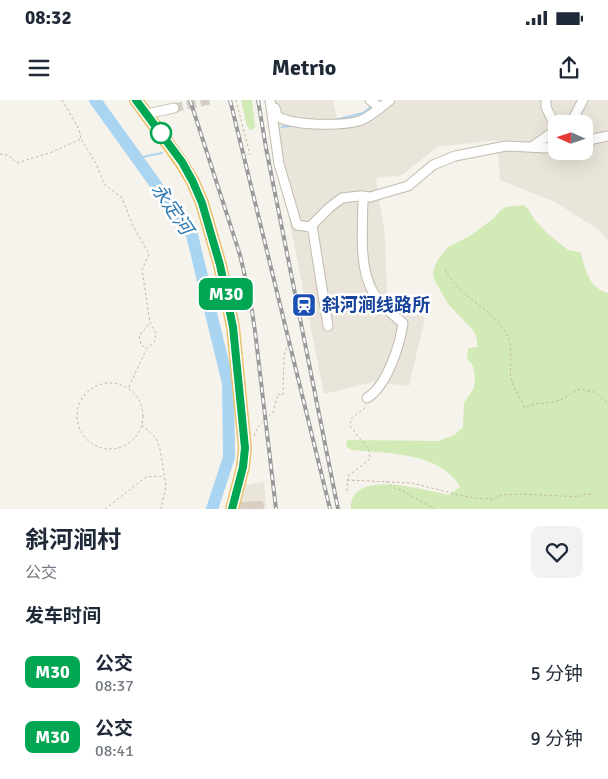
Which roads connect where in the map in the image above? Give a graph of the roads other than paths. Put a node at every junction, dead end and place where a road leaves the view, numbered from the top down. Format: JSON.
{"nodes":[{"id":1,"x":136,"y":100,"type":"edge"},
{"id":2,"x":271,"y":100,"type":"edge"},
{"id":3,"x":390,"y":100,"type":"edge"},
{"id":4,"x":546,"y":100,"type":"edge"},
{"id":5,"x":583,"y":100,"type":"edge"},
{"id":6,"x":375,"y":104,"type":"edge"},
{"id":7,"x":174,"y":108,"type":"tunnel mouth"},
{"id":8,"x":147,"y":114,"type":"junction"},
{"id":9,"x":550,"y":115,"type":"edge"},
{"id":10,"x":575,"y":115,"type":"edge"},
{"id":11,"x":548,"y":135,"type":"edge"},
{"id":12,"x":608,"y":136,"type":"edge"},
{"id":13,"x":593,"y":139,"type":"edge"},
{"id":14,"x":532,"y":147,"type":"junction"},
{"id":15,"x":548,"y":148,"type":"edge"},
{"id":16,"x":363,"y":196,"type":"junction"},
{"id":17,"x":312,"y":225,"type":"junction"},
{"id":18,"x":328,"y":326,"type":"dead end"},
{"id":19,"x":371,"y":395,"type":"road end"},
{"id":20,"x":232,"y":509,"type":"edge"}],
"edges":[{"from":1,"to":8,"type":"main road"},
{"from":2,"to":6,"type":"street"},
{"from":2,"to":17,"type":"street"},
{"from":3,"to":6,"type":"street"},
{"from":4,"to":9,"type":"street"},
{"from":5,"to":10,"type":"street"},
{"from":7,"to":8,"type":"street"},
{"from":8,"to":20,"type":"main road"},
{"from":11,"to":14,"type":"street"},
{"from":12,"to":13,"type":"street"},
{"from":14,"to":15,"type":"street"},
{"from":14,"to":16,"type":"street"},
{"from":16,"to":17,"type":"street"},
{"from":16,"to":19,"type":"street"},
{"from":17,"to":18,"type":"street"}]}
